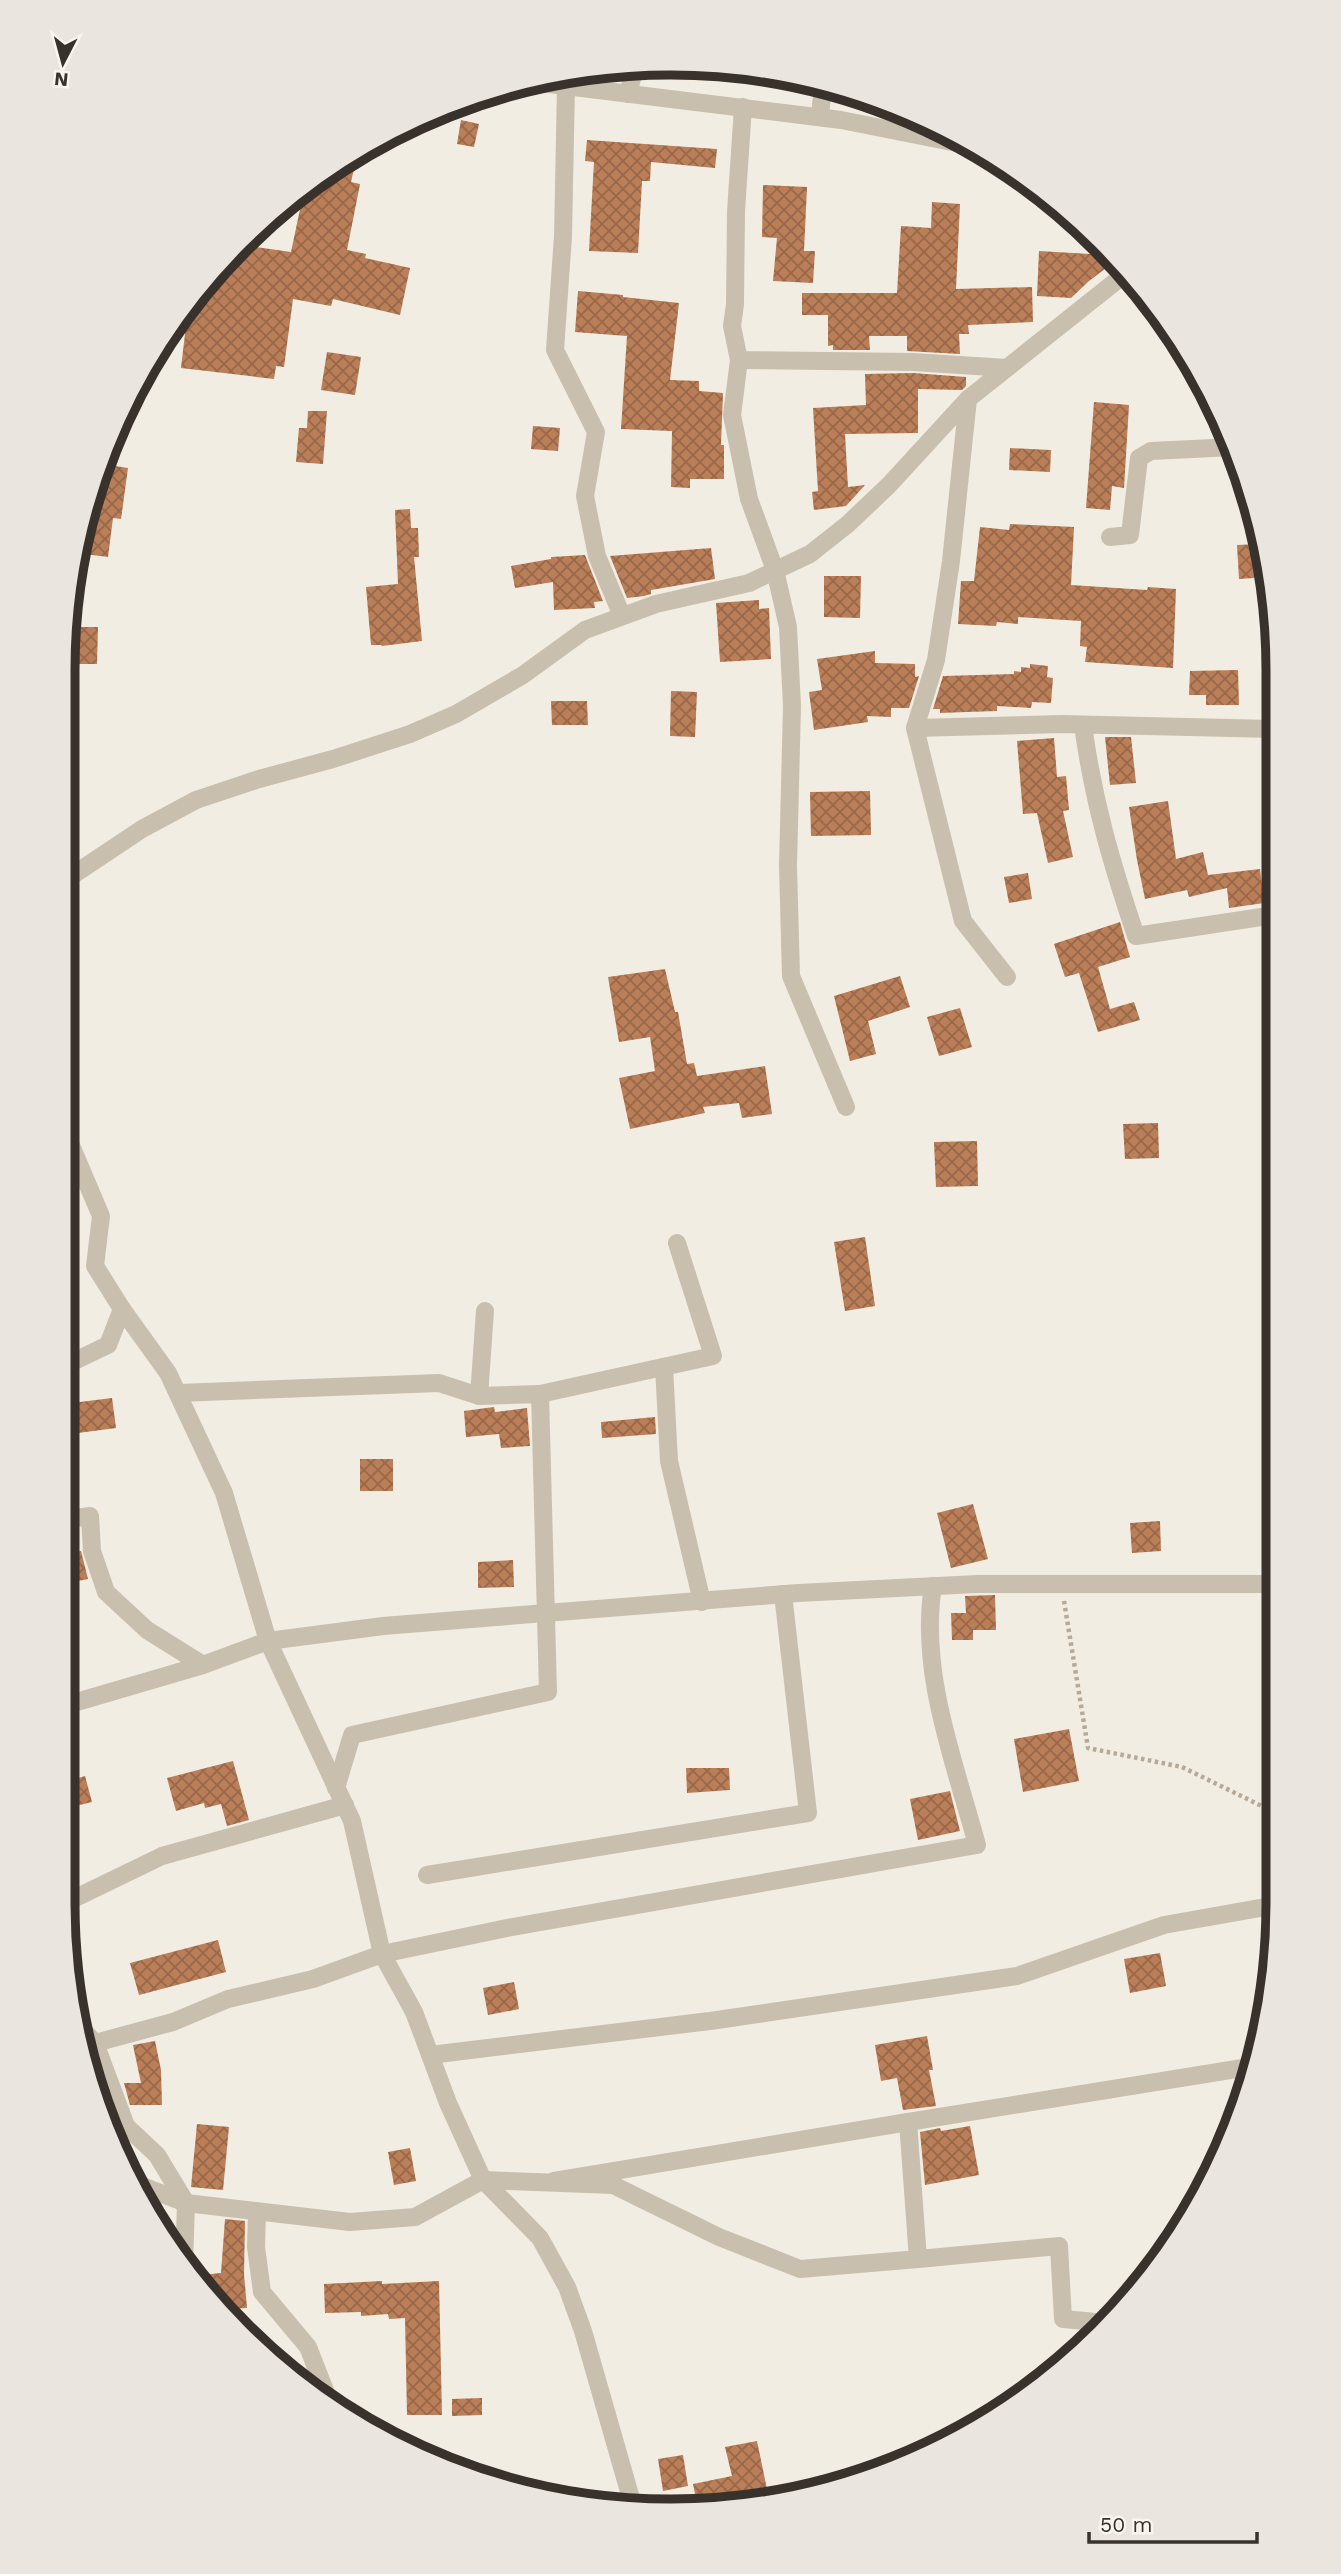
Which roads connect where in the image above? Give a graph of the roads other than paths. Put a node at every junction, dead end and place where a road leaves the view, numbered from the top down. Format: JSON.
{"nodes":[{"id":1,"x":632,"y":77,"type":"edge"},
{"id":2,"x":562,"y":86,"type":"edge"},
{"id":3,"x":566,"y":86,"type":"junction"},
{"id":4,"x":628,"y":94,"type":"junction"},
{"id":5,"x":822,"y":95,"type":"edge"},
{"id":6,"x":743,"y":107,"type":"junction"},
{"id":7,"x":820,"y":117,"type":"junction"},
{"id":8,"x":926,"y":133,"type":"edge"},
{"id":9,"x":1119,"y":279,"type":"edge"},
{"id":10,"x":739,"y":360,"type":"junction"},
{"id":11,"x":1007,"y":368,"type":"junction"},
{"id":12,"x":968,"y":399,"type":"junction"},
{"id":13,"x":1222,"y":448,"type":"edge"},
{"id":14,"x":1110,"y":537,"type":"dead end"},
{"id":15,"x":775,"y":570,"type":"junction"},
{"id":16,"x":622,"y":616,"type":"junction"},
{"id":17,"x":1083,"y":725,"type":"junction"},
{"id":18,"x":915,"y":728,"type":"junction"},
{"id":19,"x":1266,"y":729,"type":"edge"},
{"id":20,"x":75,"y":874,"type":"edge"},
{"id":21,"x":1266,"y":916,"type":"edge"},
{"id":22,"x":1007,"y":977,"type":"dead end"},
{"id":23,"x":846,"y":1107,"type":"dead end"},
{"id":24,"x":75,"y":1155,"type":"edge"},
{"id":25,"x":677,"y":1243,"type":"dead end"},
{"id":26,"x":122,"y":1309,"type":"junction"},
{"id":27,"x":485,"y":1311,"type":"dead end"},
{"id":28,"x":75,"y":1361,"type":"edge"},
{"id":29,"x":664,"y":1367,"type":"junction"},
{"id":30,"x":178,"y":1393,"type":"junction"},
{"id":31,"x":540,"y":1394,"type":"junction"},
{"id":32,"x":479,"y":1396,"type":"junction"},
{"id":33,"x":75,"y":1518,"type":"edge"},
{"id":34,"x":1266,"y":1584,"type":"edge"},
{"id":35,"x":933,"y":1586,"type":"junction"},
{"id":36,"x":782,"y":1594,"type":"junction"},
{"id":37,"x":702,"y":1602,"type":"junction"},
{"id":38,"x":547,"y":1614,"type":"junction"},
{"id":39,"x":268,"y":1641,"type":"junction"},
{"id":40,"x":203,"y":1665,"type":"junction"},
{"id":41,"x":75,"y":1702,"type":"edge"},
{"id":42,"x":336,"y":1788,"type":"junction"},
{"id":43,"x":345,"y":1805,"type":"junction"},
{"id":44,"x":427,"y":1875,"type":"dead end"},
{"id":45,"x":75,"y":1899,"type":"edge"},
{"id":46,"x":1266,"y":1907,"type":"edge"},
{"id":47,"x":382,"y":1954,"type":"junction"},
{"id":48,"x":91,"y":2037,"type":"edge"},
{"id":49,"x":92,"y":2043,"type":"edge"},
{"id":50,"x":430,"y":2055,"type":"junction"},
{"id":51,"x":1242,"y":2068,"type":"edge"},
{"id":52,"x":908,"y":2122,"type":"junction"},
{"id":53,"x":483,"y":2180,"type":"junction"},
{"id":54,"x":554,"y":2181,"type":"junction"},
{"id":55,"x":148,"y":2188,"type":"edge"},
{"id":56,"x":186,"y":2203,"type":"junction"},
{"id":57,"x":257,"y":2211,"type":"junction"},
{"id":58,"x":185,"y":2247,"type":"edge"},
{"id":59,"x":918,"y":2259,"type":"junction"},
{"id":60,"x":1093,"y":2322,"type":"edge"},
{"id":61,"x":324,"y":2387,"type":"edge"},
{"id":62,"x":631,"y":2497,"type":"edge"}],
"edges":[{"from":1,"to":4,"type":"street"},
{"from":2,"to":3,"type":"street"},
{"from":3,"to":4,"type":"street"},
{"from":3,"to":16,"type":"street"},
{"from":4,"to":6,"type":"street"},
{"from":5,"to":7,"type":"street"},
{"from":6,"to":7,"type":"street"},
{"from":6,"to":10,"type":"street"},
{"from":7,"to":8,"type":"street"},
{"from":9,"to":11,"type":"street"},
{"from":10,"to":11,"type":"street"},
{"from":10,"to":15,"type":"street"},
{"from":11,"to":12,"type":"street"},
{"from":12,"to":15,"type":"street"},
{"from":12,"to":18,"type":"street"},
{"from":13,"to":14,"type":"street"},
{"from":15,"to":16,"type":"street"},
{"from":15,"to":23,"type":"street"},
{"from":16,"to":20,"type":"street"},
{"from":17,"to":18,"type":"street"},
{"from":17,"to":19,"type":"street"},
{"from":17,"to":21,"type":"street"},
{"from":18,"to":22,"type":"street"},
{"from":24,"to":26,"type":"street"},
{"from":25,"to":29,"type":"street"},
{"from":26,"to":28,"type":"street"},
{"from":26,"to":30,"type":"street"},
{"from":27,"to":32,"type":"street"},
{"from":29,"to":31,"type":"street"},
{"from":29,"to":37,"type":"street"},
{"from":30,"to":32,"type":"street"},
{"from":30,"to":39,"type":"street"},
{"from":31,"to":32,"type":"street"},
{"from":31,"to":38,"type":"street"},
{"from":33,"to":40,"type":"street"},
{"from":34,"to":35,"type":"street"},
{"from":35,"to":36,"type":"street"},
{"from":35,"to":47,"type":"street"},
{"from":36,"to":37,"type":"street"},
{"from":36,"to":44,"type":"street"},
{"from":37,"to":38,"type":"street"},
{"from":38,"to":39,"type":"street"},
{"from":38,"to":42,"type":"street"},
{"from":39,"to":40,"type":"street"},
{"from":39,"to":42,"type":"street"},
{"from":40,"to":41,"type":"street"},
{"from":42,"to":43,"type":"street"},
{"from":43,"to":45,"type":"street"},
{"from":43,"to":47,"type":"street"},
{"from":46,"to":50,"type":"street"},
{"from":47,"to":48,"type":"street"},
{"from":47,"to":50,"type":"street"},
{"from":49,"to":56,"type":"street"},
{"from":50,"to":53,"type":"street"},
{"from":51,"to":52,"type":"street"},
{"from":52,"to":54,"type":"street"},
{"from":52,"to":59,"type":"street"},
{"from":53,"to":54,"type":"street"},
{"from":53,"to":57,"type":"street"},
{"from":53,"to":62,"type":"street"},
{"from":54,"to":59,"type":"street"},
{"from":55,"to":56,"type":"street"},
{"from":56,"to":57,"type":"street"},
{"from":56,"to":58,"type":"street"},
{"from":57,"to":61,"type":"street"},
{"from":59,"to":60,"type":"street"}]}
